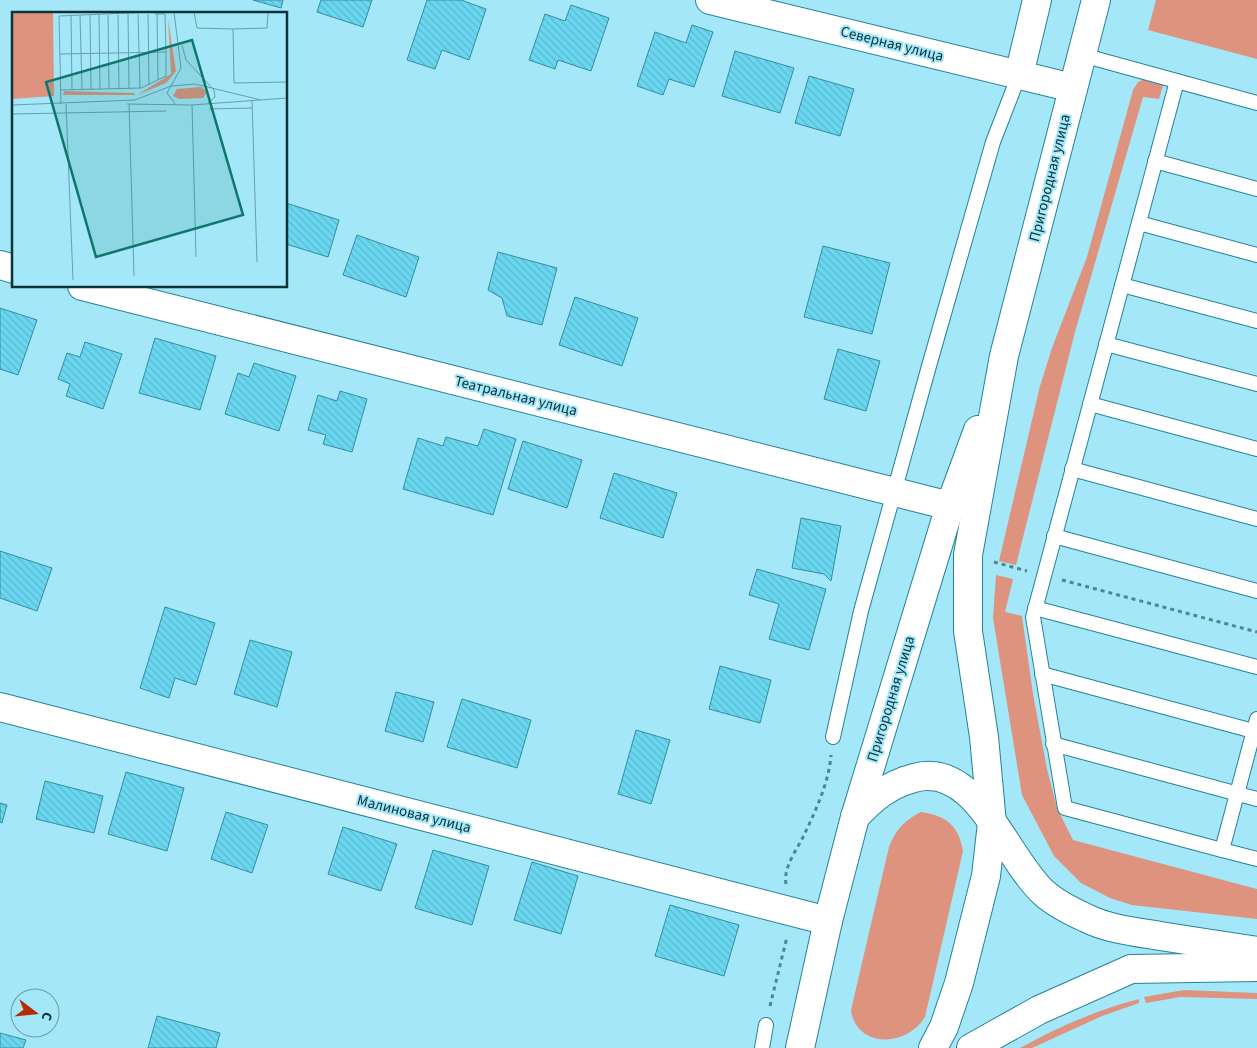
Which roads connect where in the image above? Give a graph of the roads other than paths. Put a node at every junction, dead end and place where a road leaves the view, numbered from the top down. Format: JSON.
{"nodes":[{"id":1,"x":710,"y":0,"type":"edge"},
{"id":2,"x":1037,"y":0,"type":"edge"},
{"id":3,"x":1096,"y":0,"type":"edge"},
{"id":4,"x":1082,"y":56,"type":"junction"},
{"id":5,"x":1019,"y":75,"type":"junction"},
{"id":6,"x":1176,"y":81,"type":"junction"},
{"id":7,"x":1073,"y":88,"type":"junction"},
{"id":8,"x":1257,"y":103,"type":"edge"},
{"id":9,"x":1155,"y":161,"type":"junction"},
{"id":10,"x":1257,"y":189,"type":"edge"},
{"id":11,"x":1138,"y":223,"type":"junction"},
{"id":12,"x":1257,"y":255,"type":"edge"},
{"id":13,"x":1122,"y":285,"type":"junction"},
{"id":14,"x":90,"y":288,"type":"edge"},
{"id":15,"x":1257,"y":321,"type":"edge"},
{"id":16,"x":1106,"y":344,"type":"junction"},
{"id":17,"x":1004,"y":356,"type":"junction"},
{"id":18,"x":1257,"y":384,"type":"edge"},
{"id":19,"x":1090,"y":404,"type":"junction"},
{"id":20,"x":1257,"y":449,"type":"edge"},
{"id":21,"x":1072,"y":469,"type":"junction"},
{"id":22,"x":896,"y":492,"type":"junction"},
{"id":23,"x":950,"y":506,"type":"junction"},
{"id":24,"x":1257,"y":519,"type":"edge"},
{"id":25,"x":1054,"y":536,"type":"junction"},
{"id":26,"x":1257,"y":591,"type":"edge"},
{"id":27,"x":1035,"y":608,"type":"junction"},
{"id":28,"x":1257,"y":668,"type":"edge"},
{"id":29,"x":1042,"y":674,"type":"junction"},
{"id":30,"x":0,"y":707,"type":"edge"},
{"id":31,"x":1256,"y":728,"type":"edge"},
{"id":32,"x":833,"y":737,"type":"road end"},
{"id":33,"x":1053,"y":744,"type":"junction"},
{"id":34,"x":1237,"y":793,"type":"junction"},
{"id":35,"x":1257,"y":799,"type":"edge"},
{"id":36,"x":855,"y":818,"type":"junction"},
{"id":37,"x":992,"y":823,"type":"junction"},
{"id":38,"x":1222,"y":850,"type":"junction"},
{"id":39,"x":1257,"y":859,"type":"edge"},
{"id":40,"x":828,"y":921,"type":"junction"},
{"id":41,"x":1257,"y":951,"type":"edge"},
{"id":42,"x":1257,"y":967,"type":"edge"},
{"id":43,"x":766,"y":1025,"type":"road end"},
{"id":44,"x":805,"y":1041,"type":"edge"},
{"id":45,"x":762,"y":1048,"type":"edge"},
{"id":46,"x":933,"y":1048,"type":"edge"},
{"id":47,"x":971,"y":1048,"type":"edge"}],
"edges":[{"from":1,"to":5,"type":"street","name":"Северная улица"},
{"from":2,"to":5,"type":"street"},
{"from":3,"to":4,"type":"street","name":"Пригородная улица"},
{"from":4,"to":6,"type":"lane"},
{"from":4,"to":7,"type":"street","name":"Пригородная улица"},
{"from":5,"to":7,"type":"street","name":"Северная улица"},
{"from":5,"to":22,"type":"lane"},
{"from":6,"to":8,"type":"lane"},
{"from":6,"to":9,"type":"lane"},
{"from":7,"to":17,"type":"street","name":"Пригородная улица"},
{"from":9,"to":10,"type":"lane"},
{"from":9,"to":11,"type":"lane"},
{"from":11,"to":12,"type":"lane"},
{"from":11,"to":13,"type":"lane"},
{"from":13,"to":15,"type":"lane"},
{"from":13,"to":16,"type":"lane"},
{"from":14,"to":22,"type":"street","name":"Театральная улица"},
{"from":16,"to":18,"type":"lane"},
{"from":16,"to":19,"type":"lane"},
{"from":17,"to":23,"type":"street","name":"Пригородная улица"},
{"from":17,"to":37,"type":"street","name":"Пригородная улица"},
{"from":19,"to":20,"type":"lane"},
{"from":19,"to":21,"type":"lane"},
{"from":21,"to":24,"type":"lane"},
{"from":21,"to":25,"type":"lane"},
{"from":22,"to":23,"type":"street","name":"Театральная улица"},
{"from":22,"to":32,"type":"lane"},
{"from":23,"to":36,"type":"street","name":"Пригородная улица"},
{"from":25,"to":26,"type":"lane"},
{"from":25,"to":27,"type":"lane"},
{"from":27,"to":28,"type":"lane"},
{"from":27,"to":29,"type":"lane"},
{"from":29,"to":31,"type":"lane"},
{"from":29,"to":33,"type":"lane"},
{"from":30,"to":40,"type":"street","name":"Малиновая улица"},
{"from":31,"to":34,"type":"lane"},
{"from":33,"to":34,"type":"lane"},
{"from":33,"to":38,"type":"lane"},
{"from":34,"to":35,"type":"lane"},
{"from":34,"to":38,"type":"lane"},
{"from":36,"to":37,"type":"street"},
{"from":36,"to":40,"type":"street","name":"Пригородная улица"},
{"from":37,"to":41,"type":"street"},
{"from":37,"to":46,"type":"street","name":"Пригородная улица"},
{"from":38,"to":39,"type":"lane"},
{"from":40,"to":44,"type":"street","name":"Пригородная улица"},
{"from":42,"to":47,"type":"street"},
{"from":43,"to":45,"type":"lane"}]}
